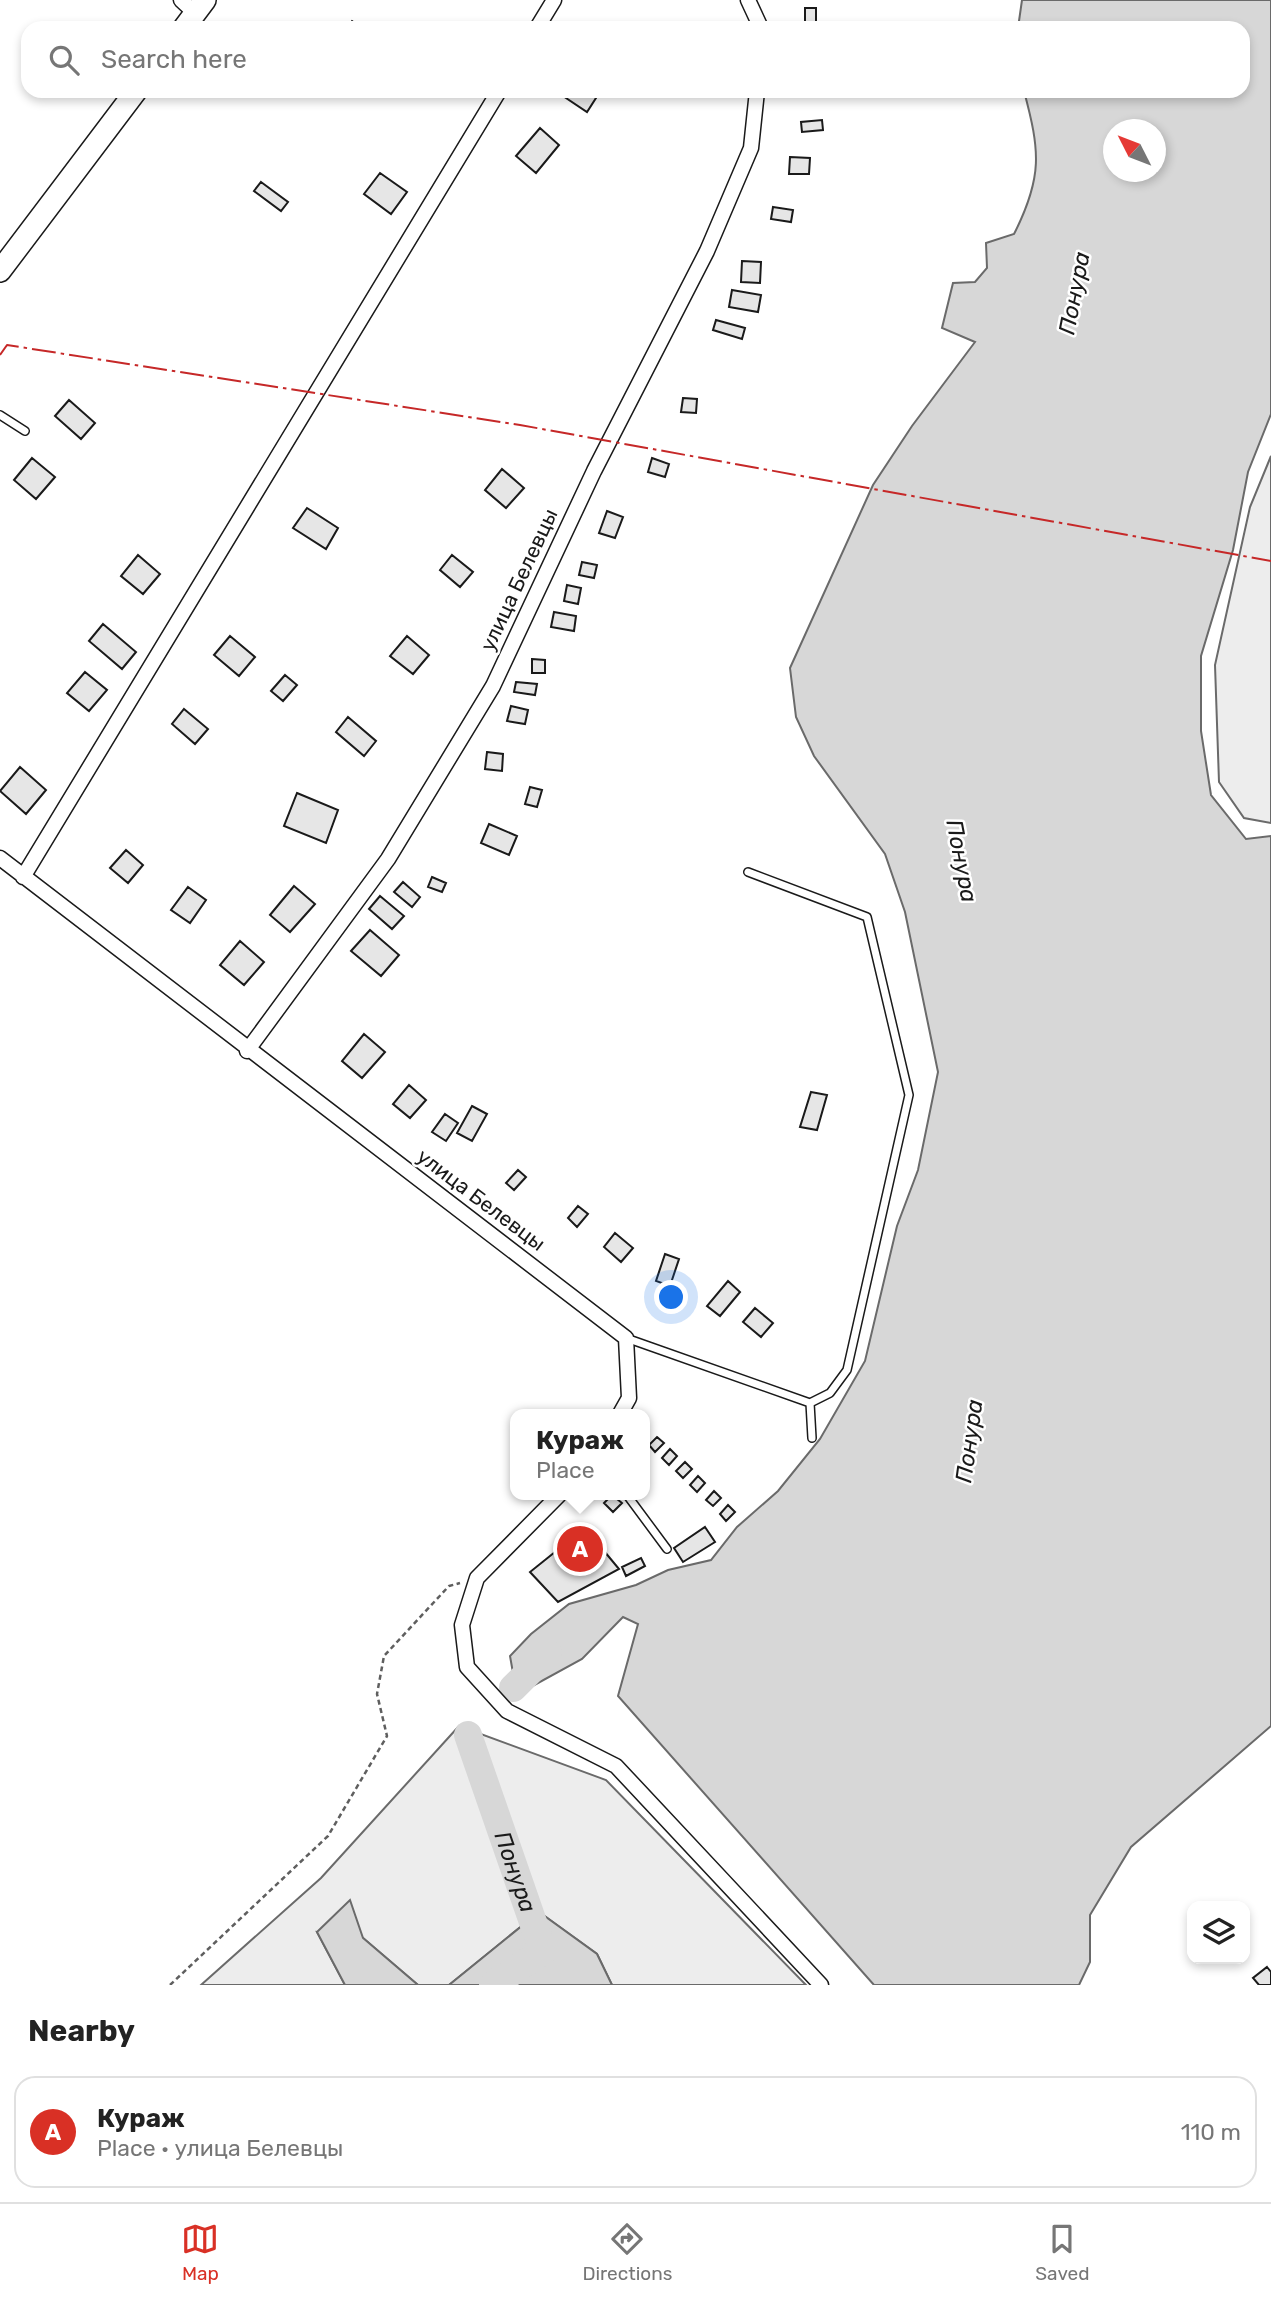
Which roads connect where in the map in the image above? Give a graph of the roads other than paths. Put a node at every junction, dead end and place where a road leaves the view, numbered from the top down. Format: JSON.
{"nodes":[{"id":1,"x":554,"y":0,"type":"edge"},
{"id":2,"x":748,"y":0,"type":"edge"},
{"id":3,"x":541,"y":21,"type":"edge"},
{"id":4,"x":758,"y":21,"type":"edge"},
{"id":5,"x":131,"y":98,"type":"edge"},
{"id":6,"x":495,"y":98,"type":"edge"},
{"id":7,"x":756,"y":98,"type":"edge"},
{"id":8,"x":0,"y":271,"type":"edge"},
{"id":9,"x":0,"y":415,"type":"edge"},
{"id":10,"x":25,"y":431,"type":"dead end"},
{"id":11,"x":0,"y":858,"type":"edge"},
{"id":12,"x":748,"y":872,"type":"dead end"},
{"id":13,"x":23,"y":877,"type":"junction"},
{"id":14,"x":247,"y":1051,"type":"junction"},
{"id":15,"x":626,"y":1338,"type":"junction"},
{"id":16,"x":810,"y":1403,"type":"junction"},
{"id":17,"x":623,"y":1409,"type":"edge"},
{"id":18,"x":812,"y":1438,"type":"dead end"},
{"id":19,"x":554,"y":1500,"type":"edge"},
{"id":20,"x":631,"y":1500,"type":"edge"},
{"id":21,"x":667,"y":1549,"type":"dead end"},
{"id":22,"x":821,"y":1985,"type":"edge"}],
"edges":[{"from":1,"to":3,"type":"street"},
{"from":2,"to":4,"type":"street"},
{"from":5,"to":8,"type":"main road"},
{"from":6,"to":13,"type":"street"},
{"from":7,"to":14,"type":"street","name":"улица Белевцы"},
{"from":9,"to":10,"type":"lane"},
{"from":11,"to":13,"type":"street","name":"улица Белевцы"},
{"from":12,"to":16,"type":"lane"},
{"from":13,"to":14,"type":"street","name":"улица Белевцы"},
{"from":14,"to":15,"type":"street","name":"улица Белевцы"},
{"from":15,"to":16,"type":"lane"},
{"from":15,"to":17,"type":"street"},
{"from":16,"to":18,"type":"lane"},
{"from":19,"to":22,"type":"street"},
{"from":20,"to":21,"type":"lane"}]}
